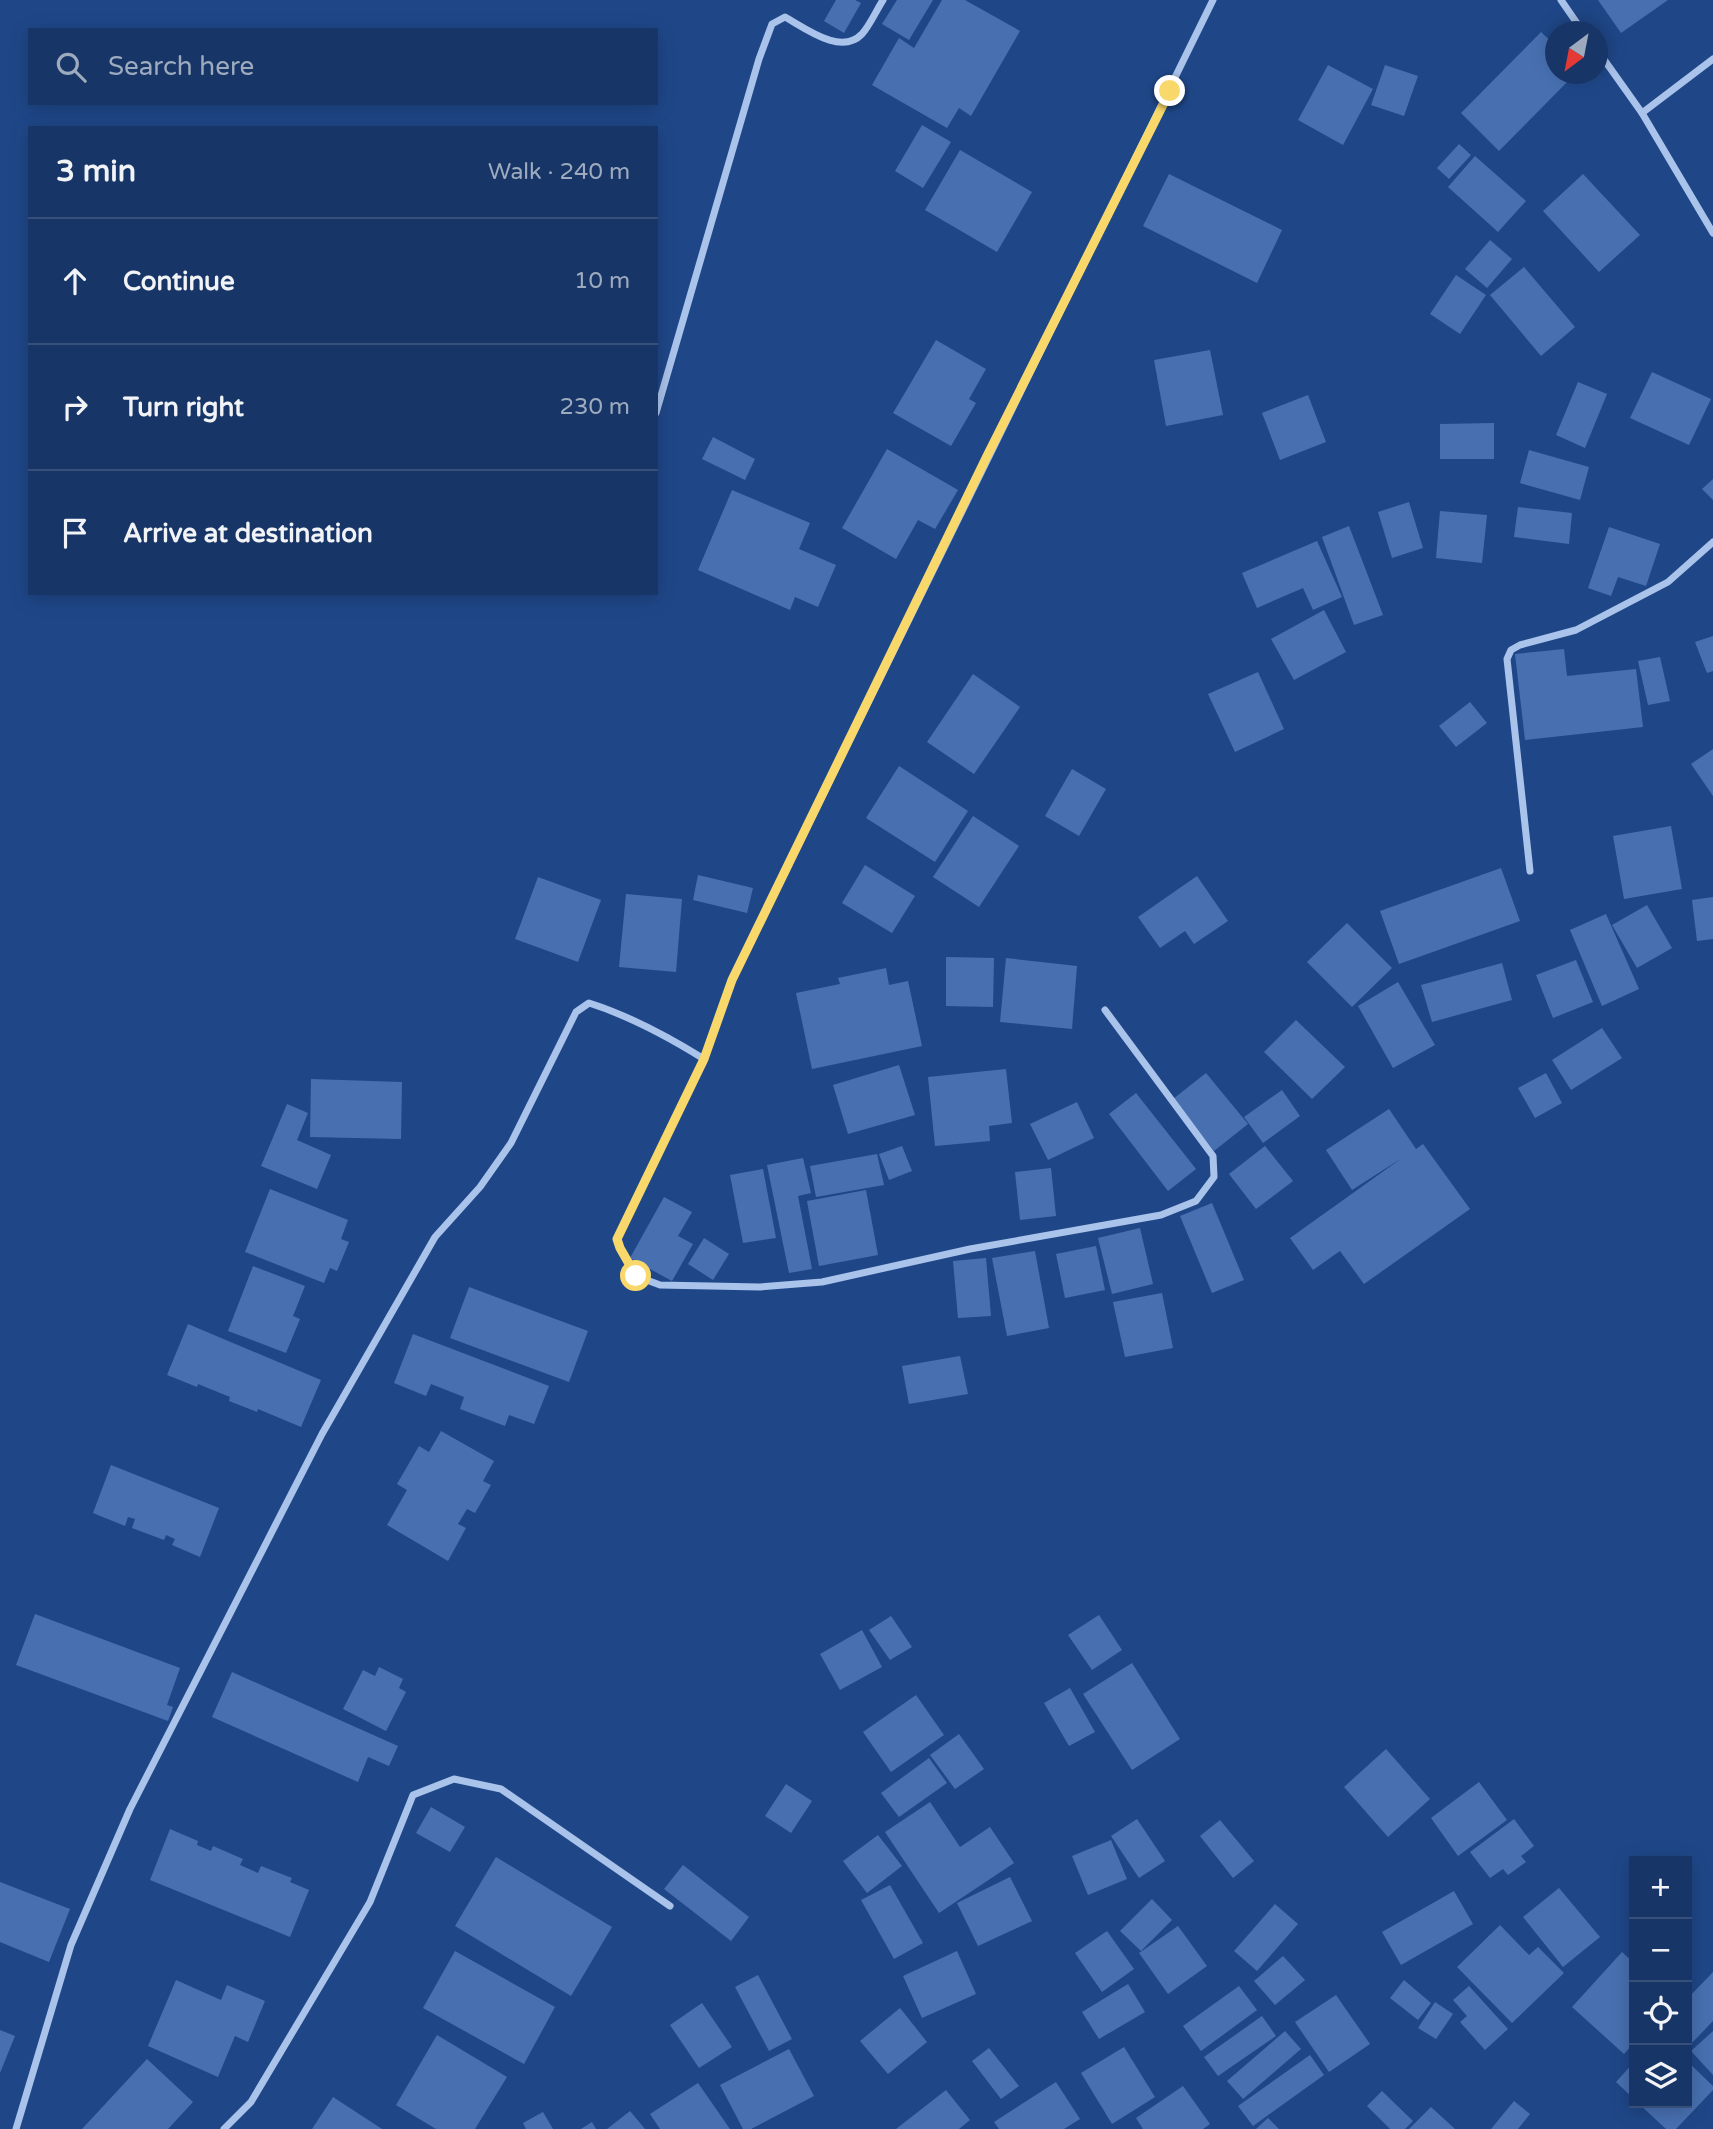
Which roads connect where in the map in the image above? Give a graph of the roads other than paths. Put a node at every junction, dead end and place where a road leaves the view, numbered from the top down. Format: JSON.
{"nodes":[{"id":1,"x":883,"y":0,"type":"edge"},
{"id":2,"x":1213,"y":0,"type":"edge"},
{"id":3,"x":1561,"y":0,"type":"edge"},
{"id":4,"x":1576,"y":21,"type":"edge"},
{"id":5,"x":1713,"y":59,"type":"edge"},
{"id":6,"x":1608,"y":65,"type":"edge"},
{"id":7,"x":1642,"y":113,"type":"junction"},
{"id":8,"x":1713,"y":233,"type":"edge"},
{"id":9,"x":658,"y":406,"type":"edge"},
{"id":10,"x":1713,"y":542,"type":"edge"},
{"id":11,"x":1530,"y":871,"type":"dead end"},
{"id":12,"x":1105,"y":1010,"type":"dead end"},
{"id":13,"x":704,"y":1059,"type":"junction"},
{"id":14,"x":670,"y":1906,"type":"dead end"},
{"id":15,"x":16,"y":2129,"type":"edge"},
{"id":16,"x":224,"y":2129,"type":"edge"}],
"edges":[{"from":1,"to":9,"type":"street"},
{"from":2,"to":13,"type":"street"},
{"from":3,"to":4,"type":"street"},
{"from":5,"to":7,"type":"street"},
{"from":6,"to":7,"type":"street"},
{"from":7,"to":8,"type":"street"},
{"from":10,"to":11,"type":"street"},
{"from":12,"to":13,"type":"street"},
{"from":13,"to":15,"type":"street"},
{"from":14,"to":16,"type":"street"}]}
